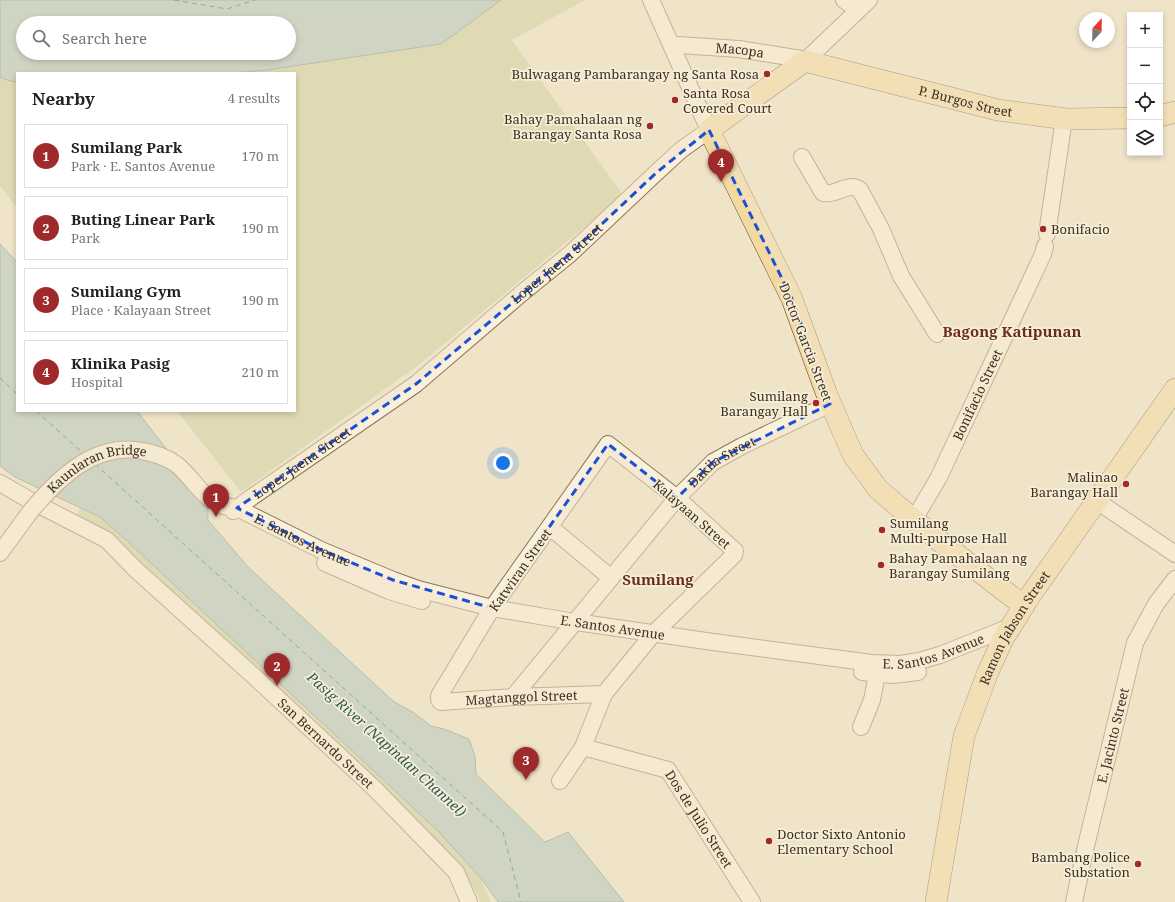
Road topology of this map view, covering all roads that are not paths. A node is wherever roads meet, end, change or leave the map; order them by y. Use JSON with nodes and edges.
{"nodes":[{"id":1,"x":651,"y":0,"type":"edge"},
{"id":2,"x":844,"y":0,"type":"edge"},
{"id":3,"x":863,"y":5,"type":"edge"},
{"id":4,"x":678,"y":44,"type":"dead end"},
{"id":5,"x":803,"y":60,"type":"junction"},
{"id":6,"x":1175,"y":112,"type":"edge"},
{"id":7,"x":732,"y":114,"type":"junction"},
{"id":8,"x":1163,"y":115,"type":"edge"},
{"id":9,"x":1127,"y":118,"type":"edge"},
{"id":10,"x":1064,"y":119,"type":"junction"},
{"id":11,"x":709,"y":130,"type":"junction"},
{"id":12,"x":720,"y":153,"type":"junction"},
{"id":13,"x":802,"y":157,"type":"dead end"},
{"id":14,"x":937,"y":334,"type":"dead end"},
{"id":15,"x":1175,"y":389,"type":"edge"},
{"id":16,"x":830,"y":404,"type":"junction"},
{"id":17,"x":608,"y":444,"type":"joint"},
{"id":18,"x":0,"y":483,"type":"edge"},
{"id":19,"x":677,"y":498,"type":"junction"},
{"id":20,"x":210,"y":499,"type":"joint"},
{"id":21,"x":1097,"y":501,"type":"junction"},
{"id":22,"x":30,"y":506,"type":"junction"},
{"id":23,"x":233,"y":509,"type":"junction"},
{"id":24,"x":912,"y":518,"type":"junction"},
{"id":25,"x":550,"y":527,"type":"junction"},
{"id":26,"x":0,"y":553,"type":"edge"},
{"id":27,"x":1175,"y":554,"type":"edge"},
{"id":28,"x":611,"y":578,"type":"junction"},
{"id":29,"x":1175,"y":579,"type":"edge"},
{"id":30,"x":1024,"y":606,"type":"junction"},
{"id":31,"x":489,"y":613,"type":"junction"},
{"id":32,"x":571,"y":626,"type":"junction"},
{"id":33,"x":1007,"y":633,"type":"junction"},
{"id":34,"x":649,"y":638,"type":"junction"},
{"id":35,"x":877,"y":674,"type":"junction"},
{"id":36,"x":604,"y":694,"type":"junction"},
{"id":37,"x":512,"y":697,"type":"junction"},
{"id":38,"x":439,"y":700,"type":"joint"},
{"id":39,"x":861,"y":727,"type":"dead end"},
{"id":40,"x":583,"y":747,"type":"junction"},
{"id":41,"x":560,"y":781,"type":"dead end"},
{"id":42,"x":469,"y":902,"type":"edge"},
{"id":43,"x":752,"y":902,"type":"edge"},
{"id":44,"x":936,"y":902,"type":"edge"},
{"id":45,"x":1074,"y":902,"type":"edge"}],
"edges":[{"from":1,"to":11,"type":"street","name":"Doctor Garcia Street"},
{"from":2,"to":3,"type":"street"},
{"from":3,"to":5,"type":"street","name":"Lopez Jaena Street"},
{"from":4,"to":5,"type":"street","name":"Macopa"},
{"from":5,"to":7,"type":"main road","name":"Lopez Jaena Street"},
{"from":5,"to":10,"type":"main road","name":"P. Burgos Street"},
{"from":6,"to":8,"type":"main road"},
{"from":7,"to":11,"type":"main road","name":"Lopez Jaena Street"},
{"from":7,"to":12,"type":"main road"},
{"from":9,"to":10,"type":"main road","name":"P. Burgos Street"},
{"from":10,"to":24,"type":"street","name":"Bonifacio Street"},
{"from":11,"to":12,"type":"main road","name":"Doctor Garcia Street"},
{"from":11,"to":23,"type":"street","name":"Lopez Jaena Street"},
{"from":12,"to":16,"type":"main road","name":"Doctor Garcia Street"},
{"from":13,"to":14,"type":"street"},
{"from":15,"to":21,"type":"main road","name":"Ramon Jabson Street"},
{"from":16,"to":19,"type":"street","name":"Dakila Street"},
{"from":16,"to":24,"type":"main road","name":"Doctor Garcia Street"},
{"from":17,"to":19,"type":"street","name":"Kalayaan Street"},
{"from":17,"to":25,"type":"street","name":"Katwiran Street"},
{"from":18,"to":22,"type":"street","name":"San Bernardo Street"},
{"from":19,"to":28,"type":"street","name":"Dakila Street"},
{"from":19,"to":34,"type":"street","name":"Kalayaan Street"},
{"from":20,"to":22,"type":"street","name":"Kaunlaran Bridge","bridge":true},
{"from":20,"to":23,"type":"street","name":"E. Santos Avenue"},
{"from":21,"to":27,"type":"street"},
{"from":21,"to":30,"type":"main road","name":"Ramon Jabson Street"},
{"from":22,"to":26,"type":"street","name":"Kaunlaran Bridge"},
{"from":22,"to":42,"type":"street","name":"San Bernardo Street"},
{"from":23,"to":31,"type":"street","name":"E. Santos Avenue"},
{"from":24,"to":30,"type":"main road","name":"Doctor Garcia Street"},
{"from":25,"to":28,"type":"street"},
{"from":25,"to":31,"type":"street","name":"Katwiran Street"},
{"from":28,"to":32,"type":"street","name":"Dakila Street"},
{"from":29,"to":45,"type":"street","name":"E. Jacinto Street"},
{"from":30,"to":33,"type":"main road","name":"Ramon Jabson Street"},
{"from":31,"to":32,"type":"street","name":"E. Santos Avenue"},
{"from":31,"to":38,"type":"street","name":"Katwiran Street"},
{"from":32,"to":34,"type":"street","name":"E. Santos Avenue"},
{"from":32,"to":37,"type":"street","name":"Dakila Street"},
{"from":33,"to":34,"type":"street","name":"E. Santos Avenue"},
{"from":33,"to":35,"type":"street","name":"E. Santos Avenue"},
{"from":33,"to":44,"type":"main road","name":"Ramon Jabson Street"},
{"from":34,"to":35,"type":"street","name":"E. Santos Avenue"},
{"from":34,"to":36,"type":"street","name":"Kalayaan Street"},
{"from":35,"to":39,"type":"street"},
{"from":36,"to":37,"type":"street","name":"Magtanggol Street"},
{"from":36,"to":40,"type":"street","name":"Kalayaan Street"},
{"from":37,"to":38,"type":"street","name":"Magtanggol Street"},
{"from":40,"to":41,"type":"street","name":"Kalayaan Street"},
{"from":40,"to":43,"type":"street","name":"Dos de Julio Street"}]}
